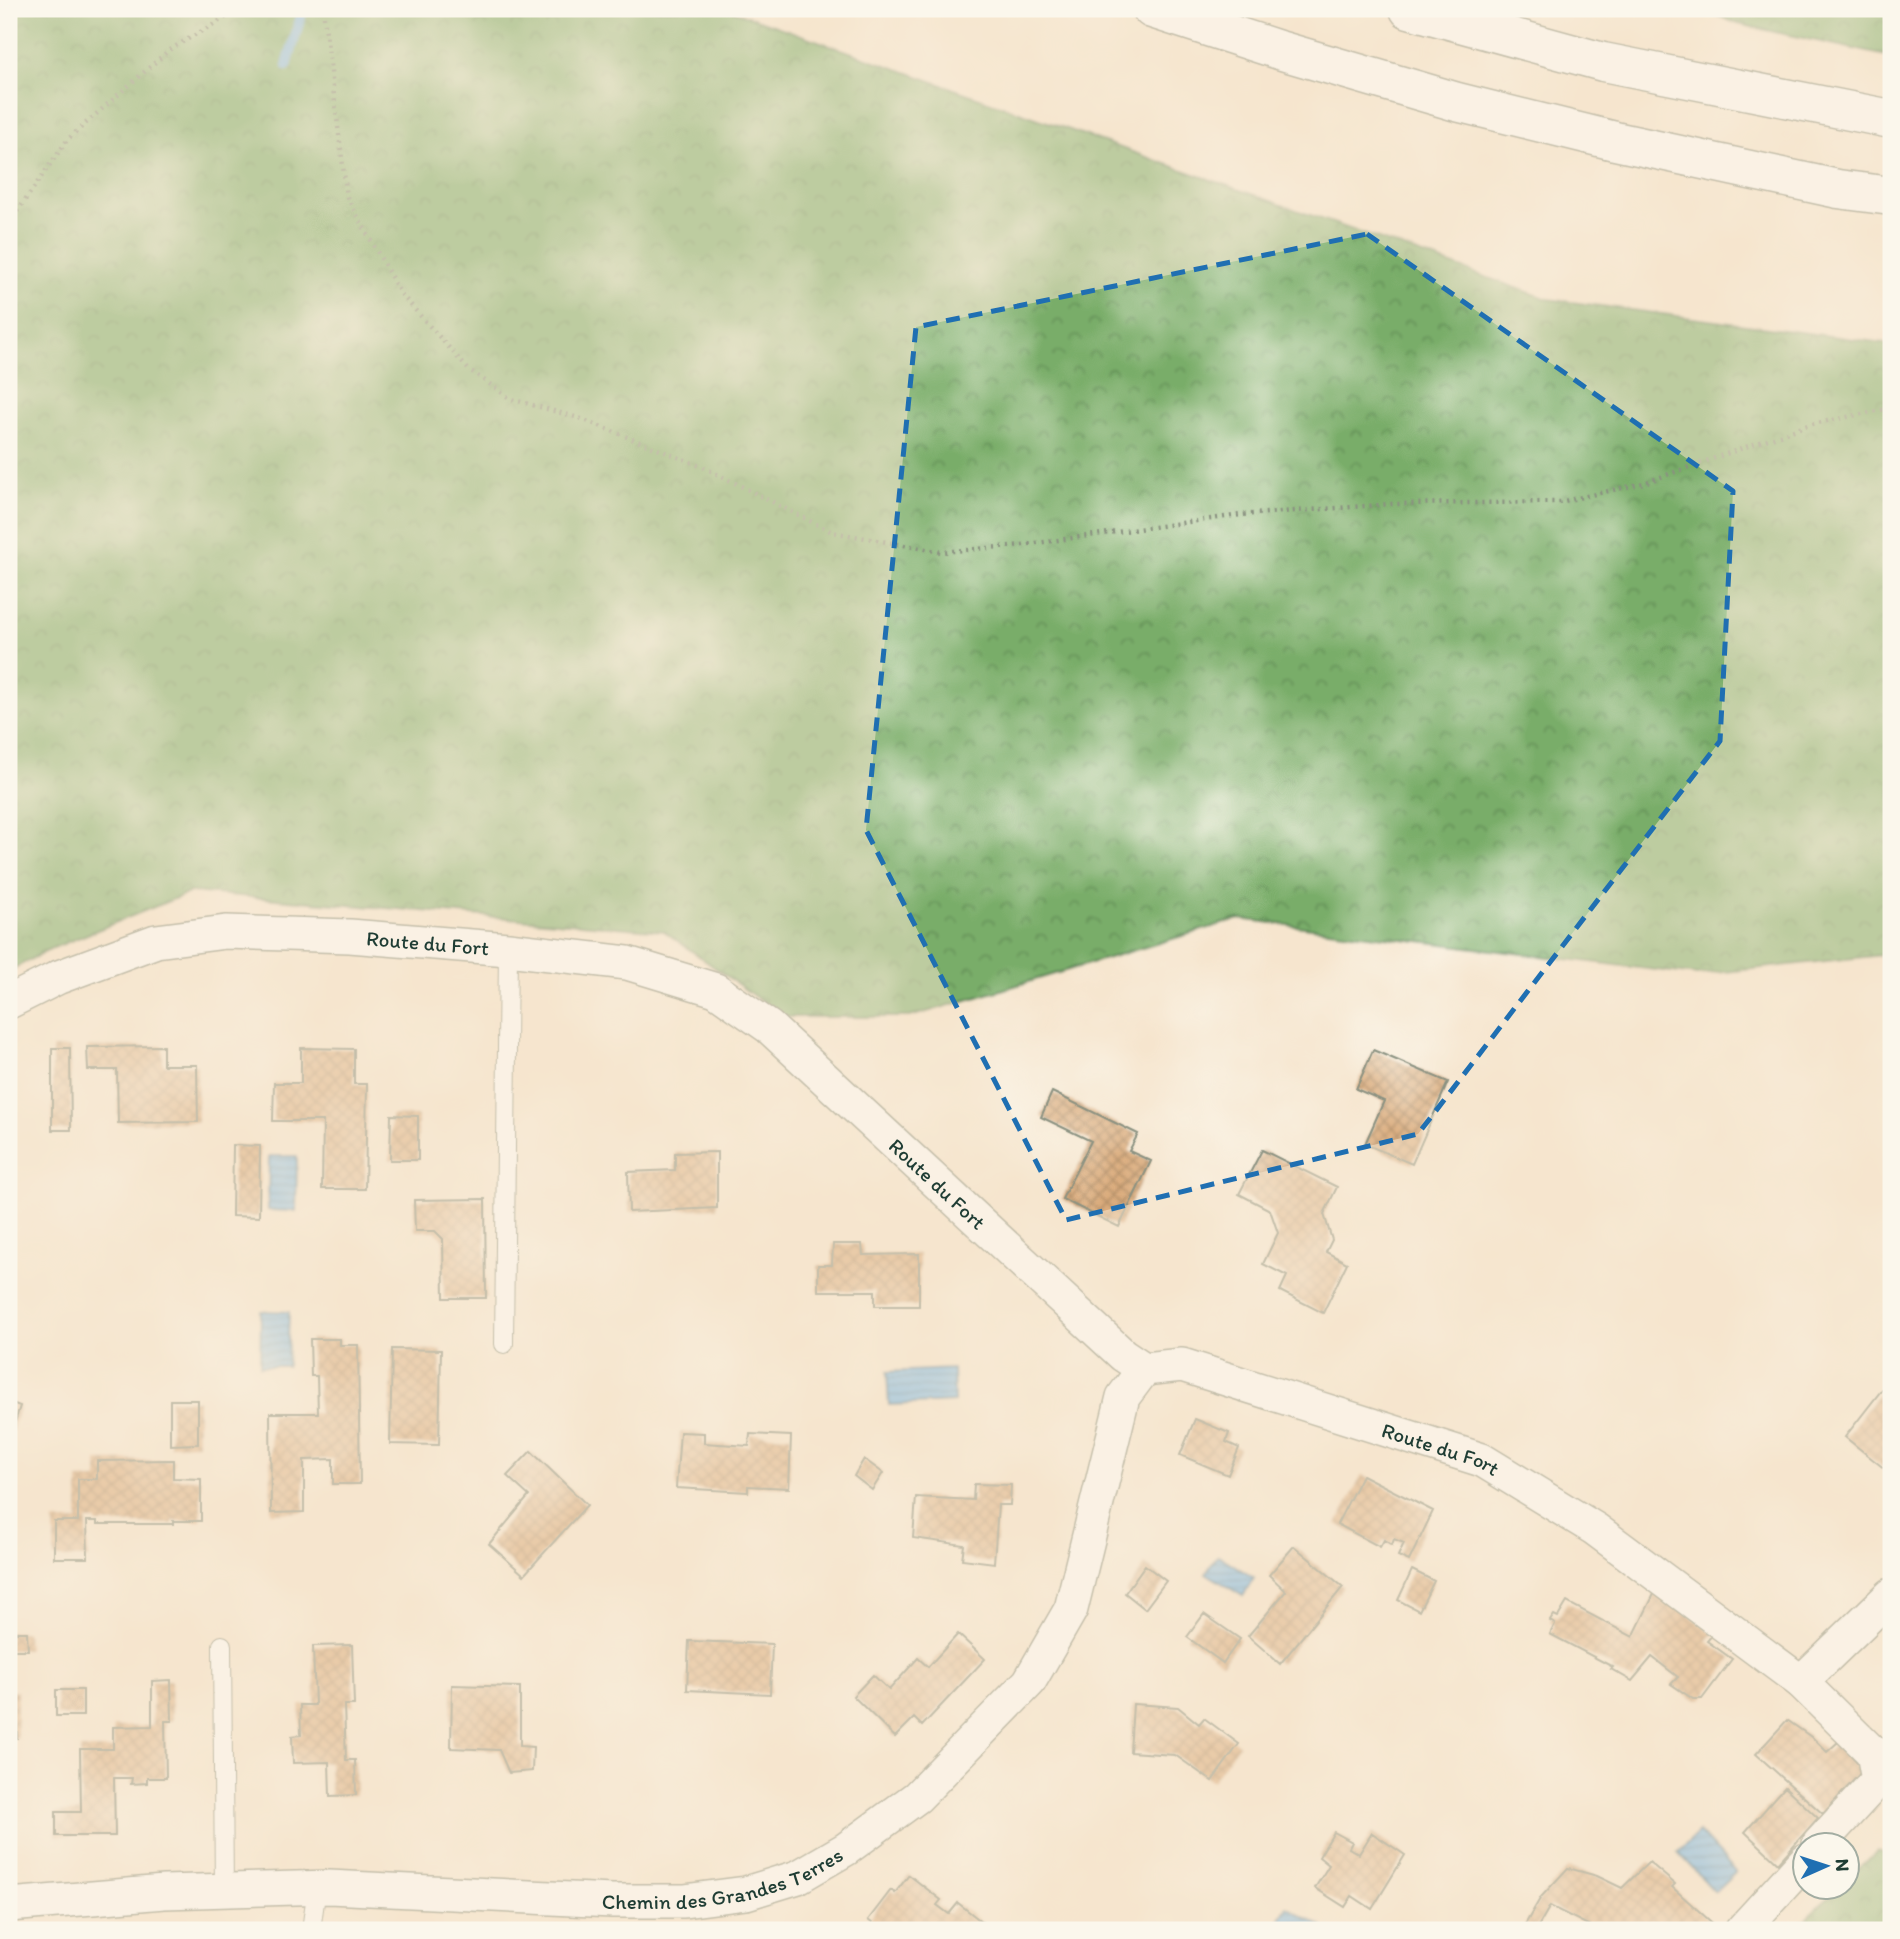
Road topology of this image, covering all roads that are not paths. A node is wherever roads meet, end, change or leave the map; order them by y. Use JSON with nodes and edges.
{"nodes":[{"id":1,"x":1152,"y":9,"type":"edge"},
{"id":2,"x":1409,"y":9,"type":"edge"},
{"id":3,"x":1891,"y":119,"type":"edge"},
{"id":4,"x":1891,"y":196,"type":"edge"},
{"id":5,"x":508,"y":949,"type":"junction"},
{"id":6,"x":9,"y":1002,"type":"edge"},
{"id":7,"x":504,"y":1344,"type":"dead end"},
{"id":8,"x":1144,"y":1369,"type":"junction"},
{"id":9,"x":1891,"y":1595,"type":"edge"},
{"id":10,"x":222,"y":1644,"type":"dead end"},
{"id":11,"x":1801,"y":1682,"type":"junction"},
{"id":12,"x":1832,"y":1830,"type":"edge"},
{"id":13,"x":1792,"y":1874,"type":"edge"},
{"id":14,"x":317,"y":1887,"type":"junction"},
{"id":15,"x":224,"y":1891,"type":"junction"},
{"id":16,"x":9,"y":1905,"type":"edge"},
{"id":17,"x":311,"y":1930,"type":"edge"},
{"id":18,"x":1742,"y":1930,"type":"edge"}],
"edges":[{"from":1,"to":4,"type":"highway"},
{"from":2,"to":3,"type":"highway"},
{"from":5,"to":6,"type":"street","name":"Route du Fort"},
{"from":5,"to":7,"type":"lane"},
{"from":5,"to":8,"type":"street","name":"Route du Fort"},
{"from":8,"to":11,"type":"street","name":"Route du Fort"},
{"from":8,"to":14,"type":"street","name":"Chemin des Grandes Terres"},
{"from":9,"to":11,"type":"street"},
{"from":10,"to":15,"type":"lane"},
{"from":11,"to":12,"type":"street","name":"Route du Fort"},
{"from":13,"to":18,"type":"street"},
{"from":14,"to":15,"type":"street","name":"Chemin des Grandes Terres"},
{"from":14,"to":17,"type":"lane"},
{"from":15,"to":16,"type":"street","name":"Chemin des Grandes Terres"}]}
